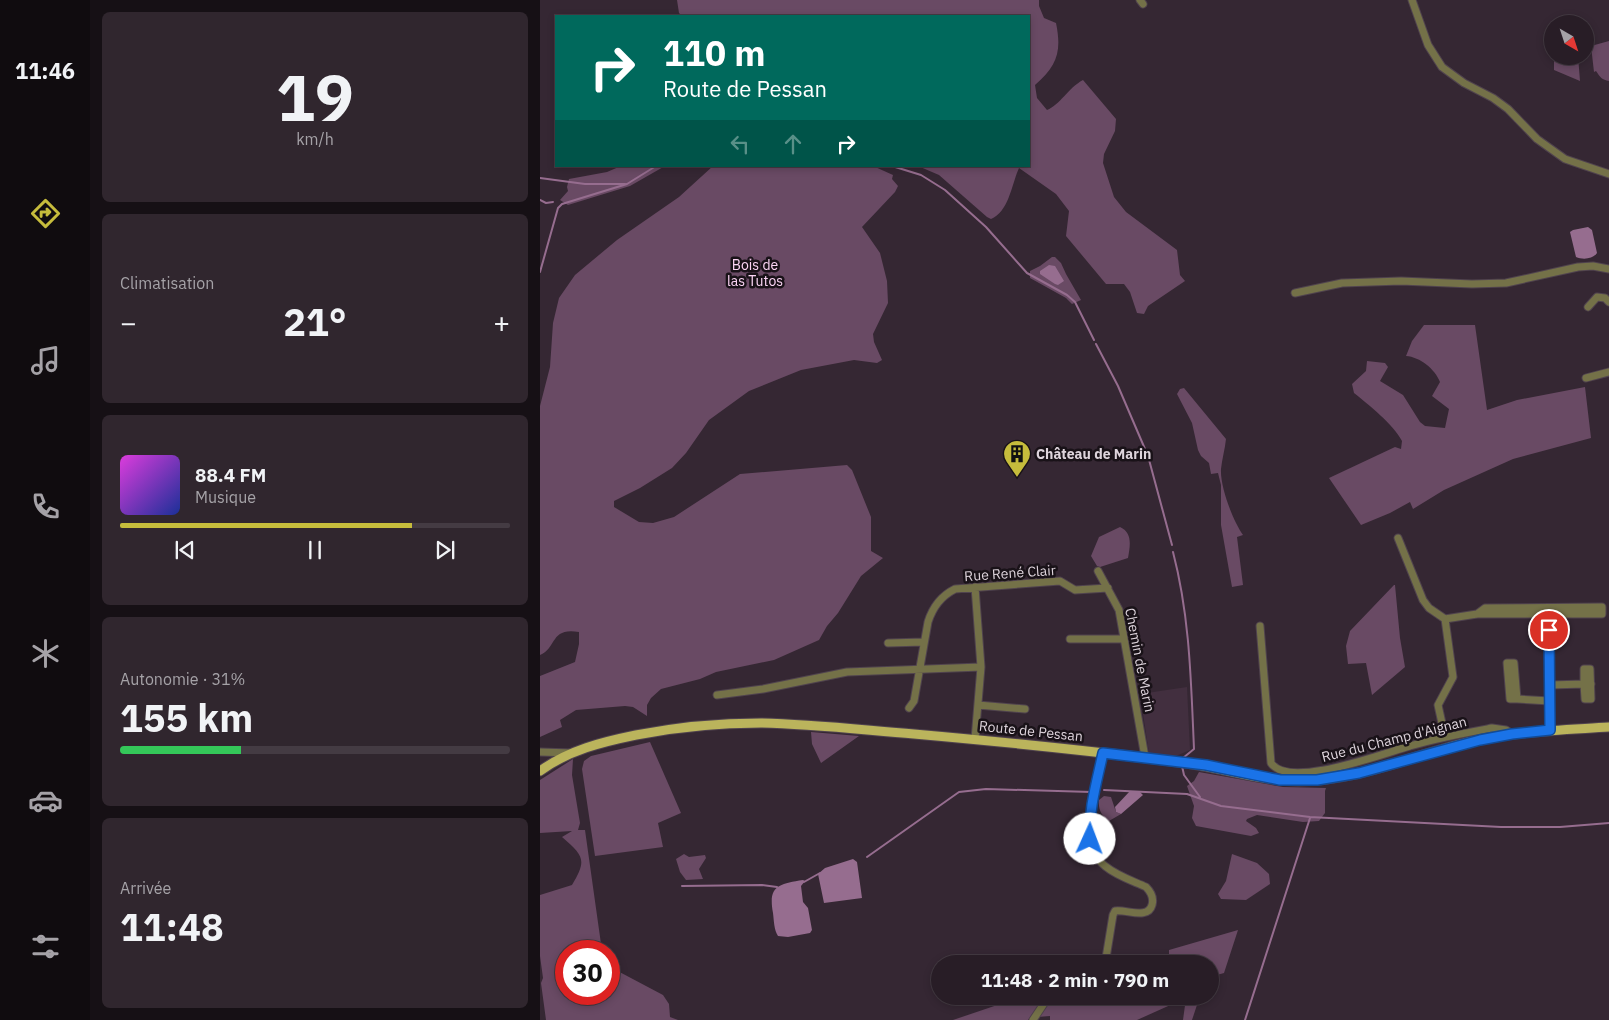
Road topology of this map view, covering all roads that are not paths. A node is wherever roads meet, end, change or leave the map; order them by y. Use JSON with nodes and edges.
{"nodes":[{"id":1,"x":1412,"y":0,"type":"edge"},
{"id":2,"x":1609,"y":174,"type":"edge"},
{"id":3,"x":1609,"y":269,"type":"edge"},
{"id":4,"x":1295,"y":293,"type":"dead end"},
{"id":5,"x":1609,"y":302,"type":"edge"},
{"id":6,"x":1588,"y":307,"type":"dead end"},
{"id":7,"x":1609,"y":372,"type":"edge"},
{"id":8,"x":1586,"y":378,"type":"dead end"},
{"id":9,"x":1398,"y":538,"type":"dead end"},
{"id":10,"x":1098,"y":571,"type":"dead end"},
{"id":11,"x":975,"y":587,"type":"junction"},
{"id":12,"x":1108,"y":588,"type":"junction"},
{"id":13,"x":1477,"y":614,"type":"junction"},
{"id":14,"x":1549,"y":614,"type":"junction"},
{"id":15,"x":1445,"y":619,"type":"junction"},
{"id":16,"x":1260,"y":626,"type":"dead end"},
{"id":17,"x":1070,"y":639,"type":"dead end"},
{"id":18,"x":1124,"y":639,"type":"junction"},
{"id":19,"x":924,"y":642,"type":"junction"},
{"id":20,"x":888,"y":643,"type":"dead end"},
{"id":21,"x":981,"y":667,"type":"junction"},
{"id":22,"x":920,"y":669,"type":"junction"},
{"id":23,"x":1588,"y":684,"type":"dead end"},
{"id":24,"x":1550,"y":685,"type":"junction"},
{"id":25,"x":717,"y":696,"type":"dead end"},
{"id":26,"x":1516,"y":699,"type":"junction"},
{"id":27,"x":1550,"y":701,"type":"junction"},
{"id":28,"x":978,"y":705,"type":"junction"},
{"id":29,"x":909,"y":708,"type":"dead end"},
{"id":30,"x":1025,"y":709,"type":"dead end"},
{"id":31,"x":1609,"y":727,"type":"edge"},
{"id":32,"x":1550,"y":730,"type":"junction"},
{"id":33,"x":1512,"y":734,"type":"junction"},
{"id":34,"x":1445,"y":737,"type":"junction"},
{"id":35,"x":975,"y":739,"type":"junction"},
{"id":36,"x":1409,"y":746,"type":"junction"},
{"id":37,"x":540,"y":752,"type":"edge"},
{"id":38,"x":572,"y":753,"type":"junction"},
{"id":39,"x":1103,"y":753,"type":"junction"},
{"id":40,"x":1145,"y":757,"type":"junction"},
{"id":41,"x":1412,"y":757,"type":"junction"},
{"id":42,"x":540,"y":771,"type":"edge"},
{"id":43,"x":1106,"y":955,"type":"edge"},
{"id":44,"x":1043,"y":1005,"type":"edge"},
{"id":45,"x":1032,"y":1020,"type":"edge"}],
"edges":[{"from":1,"to":2,"type":"street"},
{"from":3,"to":4,"type":"street"},
{"from":5,"to":6,"type":"street"},
{"from":7,"to":8,"type":"street"},
{"from":9,"to":15,"type":"street"},
{"from":10,"to":12,"type":"street","name":"Chemin de Marin"},
{"from":11,"to":12,"type":"street","name":"Rue René Clair"},
{"from":11,"to":19,"type":"street","name":"Rue René Clair"},
{"from":11,"to":21,"type":"street"},
{"from":12,"to":18,"type":"street","name":"Chemin de Marin"},
{"from":13,"to":14,"type":"street"},
{"from":13,"to":14,"type":"street"},
{"from":13,"to":15,"type":"street"},
{"from":14,"to":24,"type":"street"},
{"from":15,"to":34,"type":"street"},
{"from":16,"to":36,"type":"street","name":"Rue du Champ d'Aignan"},
{"from":17,"to":18,"type":"street"},
{"from":18,"to":40,"type":"street","name":"Chemin de Marin"},
{"from":19,"to":20,"type":"street"},
{"from":19,"to":22,"type":"street","name":"Rue René Clair"},
{"from":21,"to":22,"type":"street"},
{"from":21,"to":28,"type":"street"},
{"from":22,"to":25,"type":"street"},
{"from":22,"to":29,"type":"street","name":"Rue René Clair"},
{"from":23,"to":24,"type":"street"},
{"from":24,"to":27,"type":"street"},
{"from":26,"to":26,"type":"street"},
{"from":26,"to":27,"type":"street"},
{"from":27,"to":32,"type":"street"},
{"from":28,"to":30,"type":"street"},
{"from":28,"to":35,"type":"street"},
{"from":31,"to":32,"type":"main road","name":"Route de Pessan"},
{"from":32,"to":33,"type":"main road","name":"Route de Pessan"},
{"from":33,"to":34,"type":"street","name":"Rue du Champ d'Aignan"},
{"from":33,"to":41,"type":"main road","name":"Route de Pessan"},
{"from":34,"to":36,"type":"street","name":"Rue du Champ d'Aignan"},
{"from":35,"to":38,"type":"main road","name":"Route de Pessan"},
{"from":35,"to":39,"type":"main road","name":"Route de Pessan"},
{"from":36,"to":41,"type":"street"},
{"from":37,"to":38,"type":"street"},
{"from":38,"to":42,"type":"main road","name":"Route de Pessan"},
{"from":39,"to":40,"type":"main road","name":"Route de Pessan"},
{"from":39,"to":43,"type":"street"},
{"from":40,"to":41,"type":"main road","name":"Route de Pessan"},
{"from":44,"to":45,"type":"street"}]}
